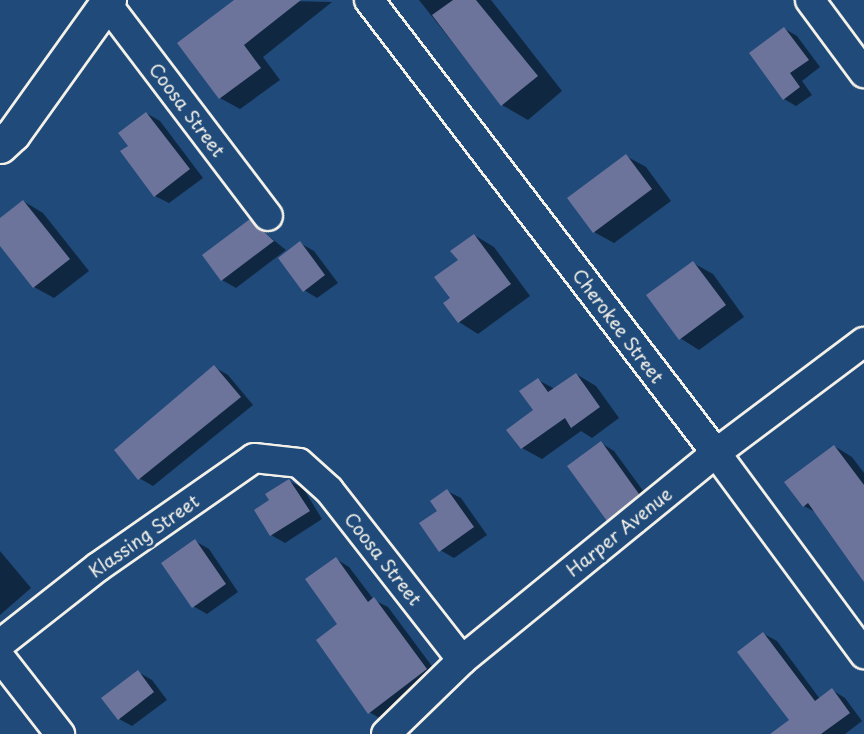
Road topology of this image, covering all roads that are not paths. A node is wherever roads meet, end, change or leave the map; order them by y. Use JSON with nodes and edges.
{"nodes":[{"id":1,"x":369,"y":0,"type":"edge"},
{"id":2,"x":810,"y":0,"type":"edge"},
{"id":3,"x":108,"y":2,"type":"edge"},
{"id":4,"x":864,"y":73,"type":"edge"},
{"id":5,"x":0,"y":146,"type":"edge"},
{"id":6,"x":268,"y":216,"type":"dead end"},
{"id":7,"x":864,"y":342,"type":"edge"},
{"id":8,"x":716,"y":453,"type":"junction"},
{"id":9,"x":299,"y":463,"type":"joint"},
{"id":10,"x":0,"y":644,"type":"edge"},
{"id":11,"x":864,"y":654,"type":"edge"},
{"id":12,"x":0,"y":657,"type":"edge"},
{"id":13,"x":462,"y":660,"type":"junction"},
{"id":14,"x":60,"y":734,"type":"edge"},
{"id":15,"x":386,"y":734,"type":"edge"}],
"edges":[{"from":1,"to":8,"type":"street","name":"Cherokee Street"},
{"from":2,"to":4,"type":"street"},
{"from":3,"to":5,"type":"main road"},
{"from":3,"to":6,"type":"street","name":"Coosa Street"},
{"from":7,"to":8,"type":"street","name":"Harper Avenue"},
{"from":8,"to":11,"type":"street","name":"Cherokee Street"},
{"from":8,"to":13,"type":"street","name":"Harper Avenue"},
{"from":9,"to":10,"type":"street","name":"Klassing Street"},
{"from":9,"to":13,"type":"street","name":"Coosa Street"},
{"from":12,"to":14,"type":"street"},
{"from":13,"to":15,"type":"street","name":"Harper Avenue"}]}
